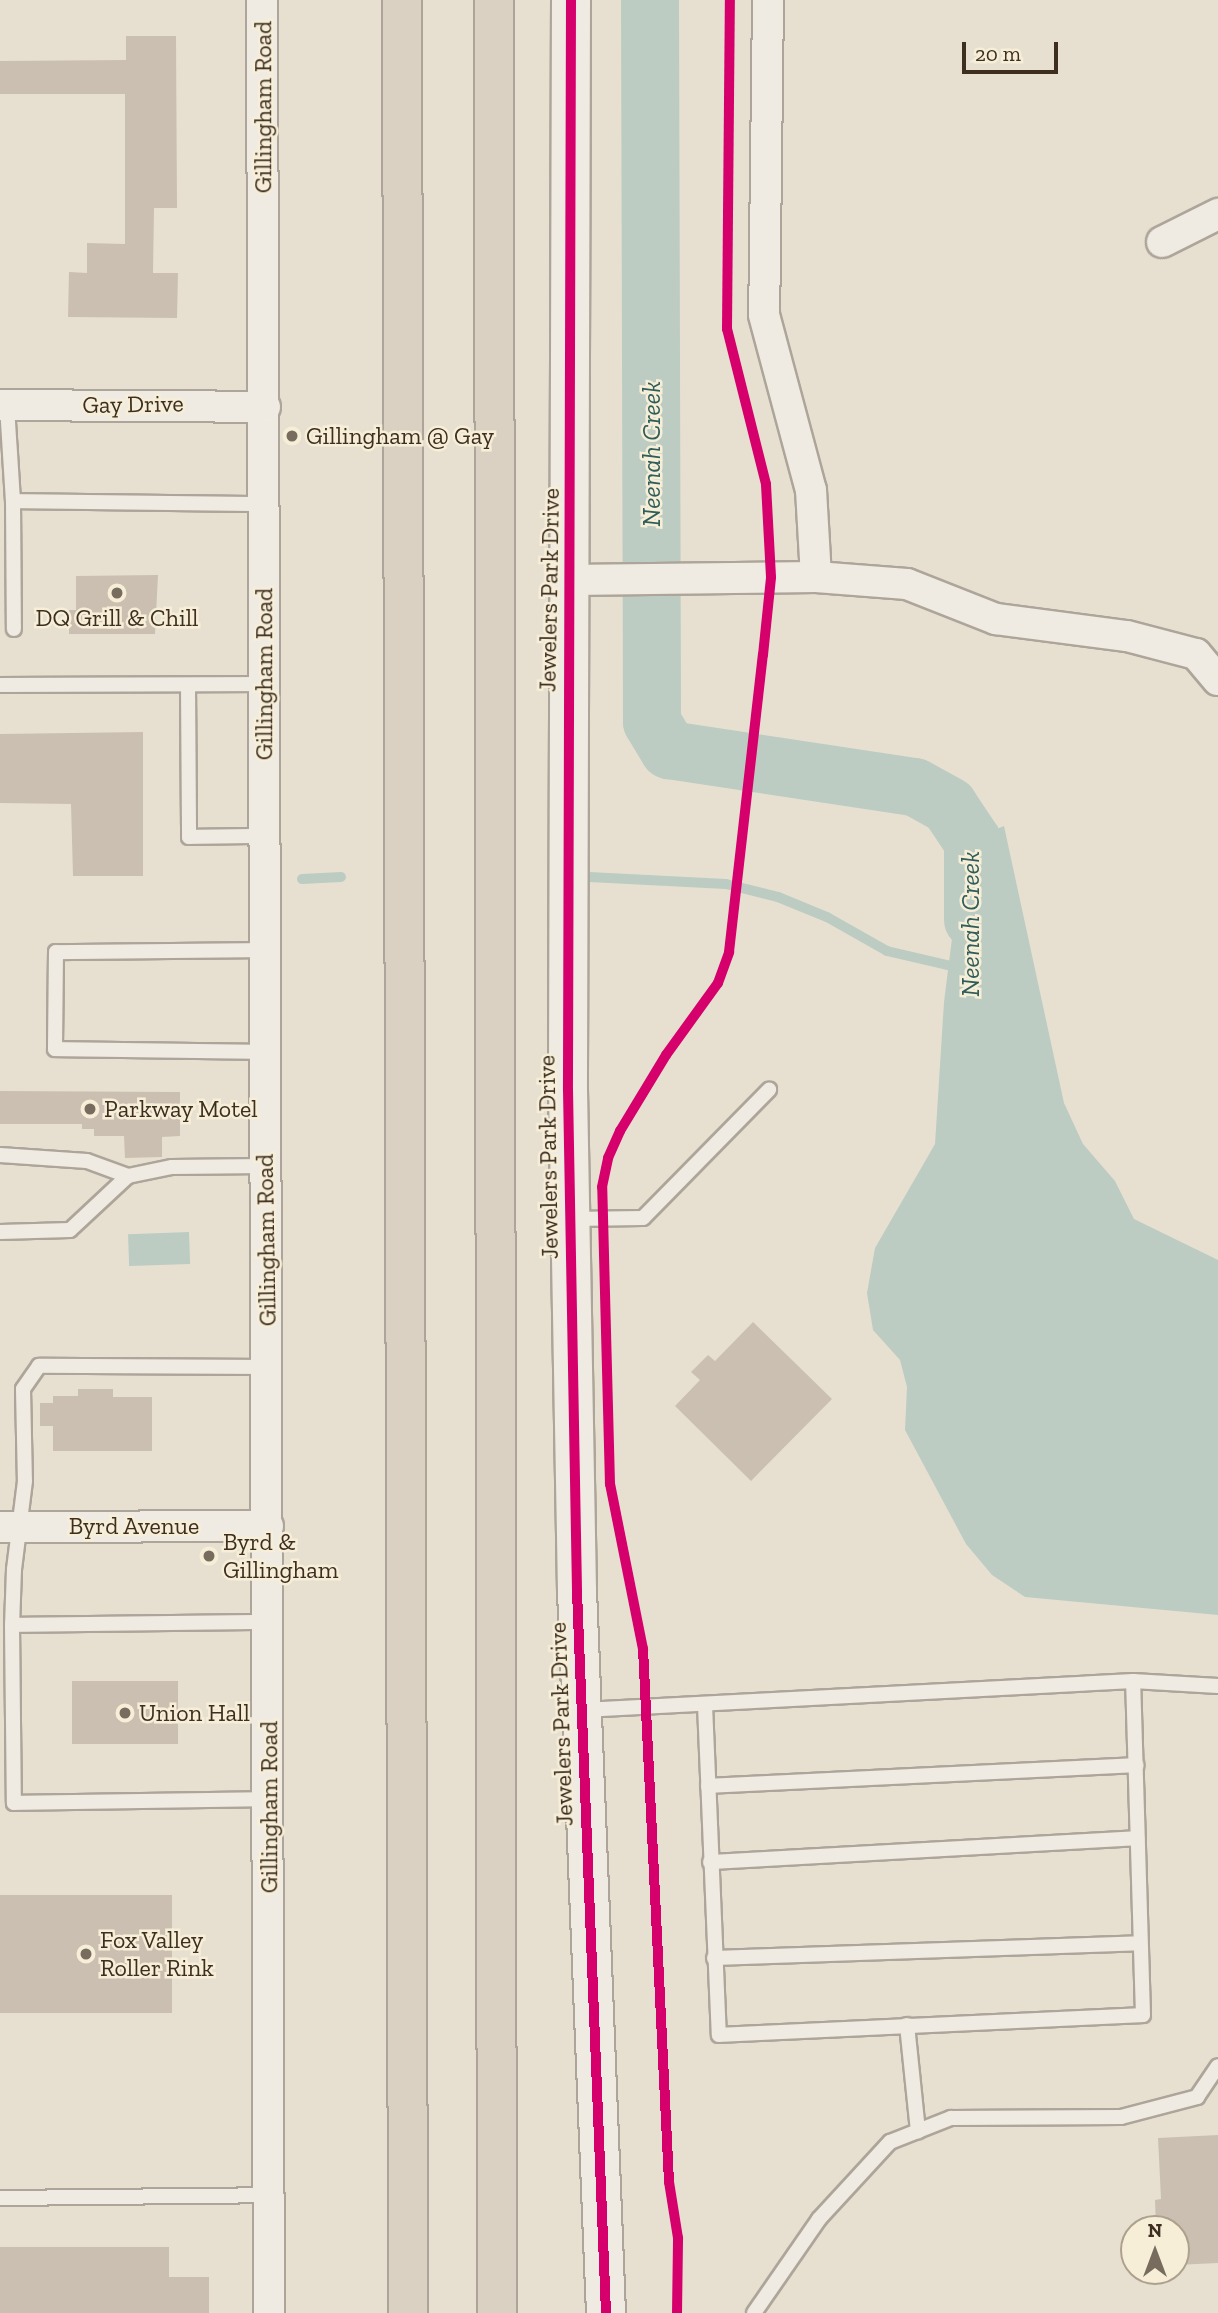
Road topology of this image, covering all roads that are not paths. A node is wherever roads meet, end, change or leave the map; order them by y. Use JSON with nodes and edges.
{"nodes":[{"id":1,"x":262,"y":0,"type":"edge"},
{"id":2,"x":402,"y":0,"type":"edge"},
{"id":3,"x":494,"y":0,"type":"edge"},
{"id":4,"x":571,"y":0,"type":"edge"},
{"id":5,"x":768,"y":0,"type":"edge"},
{"id":6,"x":1218,"y":214,"type":"edge"},
{"id":7,"x":1162,"y":242,"type":"dead end"},
{"id":8,"x":3,"y":405,"type":"edge"},
{"id":9,"x":265,"y":407,"type":"junction"},
{"id":10,"x":13,"y":501,"type":"junction"},
{"id":11,"x":265,"y":504,"type":"junction"},
{"id":12,"x":816,"y":577,"type":"junction"},
{"id":13,"x":570,"y":580,"type":"junction"},
{"id":14,"x":14,"y":629,"type":"dead end"},
{"id":15,"x":1218,"y":680,"type":"edge"},
{"id":16,"x":264,"y":684,"type":"junction"},
{"id":17,"x":0,"y":685,"type":"edge"},
{"id":18,"x":188,"y":685,"type":"junction"},
{"id":19,"x":263,"y":836,"type":"junction"},
{"id":20,"x":263,"y":950,"type":"junction"},
{"id":21,"x":264,"y":1052,"type":"junction"},
{"id":22,"x":769,"y":1090,"type":"dead end"},
{"id":23,"x":0,"y":1155,"type":"edge"},
{"id":24,"x":265,"y":1166,"type":"junction"},
{"id":25,"x":128,"y":1176,"type":"junction"},
{"id":26,"x":570,"y":1219,"type":"junction"},
{"id":27,"x":0,"y":1232,"type":"edge"},
{"id":28,"x":267,"y":1367,"type":"junction"},
{"id":29,"x":10,"y":1526,"type":"edge"},
{"id":30,"x":268,"y":1526,"type":"junction"},
{"id":31,"x":268,"y":1622,"type":"junction"},
{"id":32,"x":12,"y":1625,"type":"junction"},
{"id":33,"x":1133,"y":1681,"type":"junction"},
{"id":34,"x":1218,"y":1686,"type":"edge"},
{"id":35,"x":705,"y":1705,"type":"junction"},
{"id":36,"x":583,"y":1710,"type":"junction"},
{"id":37,"x":1136,"y":1765,"type":"junction"},
{"id":38,"x":708,"y":1786,"type":"junction"},
{"id":39,"x":269,"y":1799,"type":"junction"},
{"id":40,"x":1137,"y":1838,"type":"junction"},
{"id":41,"x":710,"y":1862,"type":"junction"},
{"id":42,"x":1140,"y":1942,"type":"junction"},
{"id":43,"x":715,"y":1958,"type":"junction"},
{"id":44,"x":906,"y":2025,"type":"junction"},
{"id":45,"x":1218,"y":2066,"type":"edge"},
{"id":46,"x":918,"y":2131,"type":"junction"},
{"id":47,"x":270,"y":2195,"type":"junction"},
{"id":48,"x":0,"y":2198,"type":"edge"},
{"id":49,"x":269,"y":2313,"type":"edge"},
{"id":50,"x":408,"y":2313,"type":"edge"},
{"id":51,"x":497,"y":2313,"type":"edge"},
{"id":52,"x":606,"y":2313,"type":"edge"},
{"id":53,"x":754,"y":2313,"type":"edge"}],
"edges":[{"from":1,"to":9,"type":"street","name":"Gillingham Road"},
{"from":2,"to":50,"type":"highway"},
{"from":3,"to":51,"type":"highway"},
{"from":4,"to":13,"type":"street","name":"Jewelers Park Drive"},
{"from":5,"to":12,"type":"street"},
{"from":6,"to":7,"type":"street"},
{"from":8,"to":9,"type":"street","name":"Gay Drive"},
{"from":8,"to":10,"type":"lane"},
{"from":9,"to":11,"type":"street","name":"Gillingham Road"},
{"from":10,"to":11,"type":"lane"},
{"from":10,"to":14,"type":"lane"},
{"from":11,"to":16,"type":"street","name":"Gillingham Road"},
{"from":12,"to":13,"type":"street"},
{"from":12,"to":15,"type":"street"},
{"from":13,"to":26,"type":"street","name":"Jewelers Park Drive"},
{"from":16,"to":18,"type":"lane"},
{"from":16,"to":19,"type":"street","name":"Gillingham Road"},
{"from":17,"to":18,"type":"lane"},
{"from":18,"to":19,"type":"lane"},
{"from":19,"to":20,"type":"street","name":"Gillingham Road"},
{"from":20,"to":21,"type":"street","name":"Gillingham Road"},
{"from":20,"to":21,"type":"lane"},
{"from":21,"to":24,"type":"street","name":"Gillingham Road"},
{"from":22,"to":26,"type":"lane"},
{"from":23,"to":25,"type":"lane"},
{"from":24,"to":25,"type":"lane"},
{"from":24,"to":28,"type":"street","name":"Gillingham Road"},
{"from":25,"to":27,"type":"lane"},
{"from":26,"to":36,"type":"street","name":"Jewelers Park Drive"},
{"from":28,"to":29,"type":"lane"},
{"from":28,"to":30,"type":"street","name":"Gillingham Road"},
{"from":29,"to":30,"type":"street","name":"Byrd Avenue"},
{"from":29,"to":32,"type":"lane"},
{"from":30,"to":31,"type":"street","name":"Gillingham Road"},
{"from":31,"to":32,"type":"lane"},
{"from":31,"to":39,"type":"street","name":"Gillingham Road"},
{"from":32,"to":39,"type":"lane"},
{"from":33,"to":34,"type":"lane"},
{"from":33,"to":35,"type":"lane"},
{"from":33,"to":37,"type":"lane"},
{"from":35,"to":36,"type":"lane"},
{"from":35,"to":38,"type":"lane"},
{"from":36,"to":52,"type":"street","name":"Jewelers Park Drive"},
{"from":37,"to":38,"type":"lane"},
{"from":37,"to":40,"type":"lane"},
{"from":38,"to":41,"type":"lane"},
{"from":39,"to":47,"type":"street","name":"Gillingham Road"},
{"from":40,"to":41,"type":"lane"},
{"from":40,"to":42,"type":"lane"},
{"from":41,"to":43,"type":"lane"},
{"from":42,"to":43,"type":"lane"},
{"from":42,"to":44,"type":"lane"},
{"from":43,"to":44,"type":"lane"},
{"from":44,"to":46,"type":"lane"},
{"from":45,"to":46,"type":"lane"},
{"from":46,"to":53,"type":"lane"},
{"from":47,"to":48,"type":"lane"},
{"from":47,"to":49,"type":"street","name":"Gillingham Road"}]}
